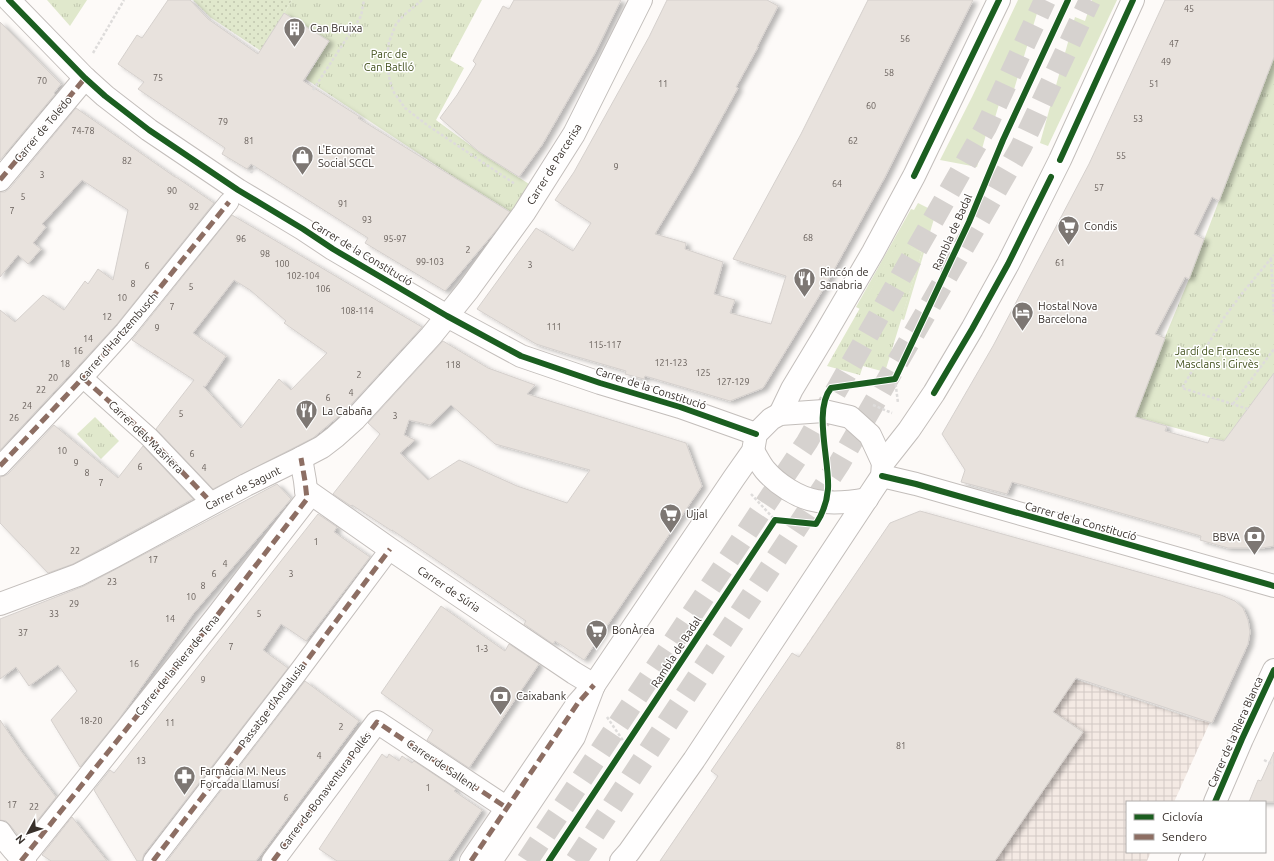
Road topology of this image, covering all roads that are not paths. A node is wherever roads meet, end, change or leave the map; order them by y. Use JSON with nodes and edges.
{"nodes":[{"id":1,"x":9,"y":0,"type":"edge"},
{"id":2,"x":641,"y":0,"type":"edge"},
{"id":3,"x":999,"y":0,"type":"edge"},
{"id":4,"x":1133,"y":0,"type":"edge"},
{"id":5,"x":85,"y":78,"type":"junction"},
{"id":6,"x":0,"y":180,"type":"edge"},
{"id":7,"x":229,"y":202,"type":"dead end"},
{"id":8,"x":447,"y":316,"type":"junction"},
{"id":9,"x":82,"y":378,"type":"junction"},
{"id":10,"x":780,"y":414,"type":"junction"},
{"id":11,"x":754,"y":442,"type":"junction"},
{"id":12,"x":301,"y":458,"type":"junction"},
{"id":13,"x":0,"y":466,"type":"edge"},
{"id":14,"x":883,"y":469,"type":"junction"},
{"id":15,"x":306,"y":490,"type":"junction"},
{"id":16,"x":207,"y":498,"type":"dead end"},
{"id":17,"x":867,"y":499,"type":"junction"},
{"id":18,"x":390,"y":549,"type":"junction"},
{"id":19,"x":1274,"y":586,"type":"edge"},
{"id":20,"x":0,"y":604,"type":"edge"},
{"id":21,"x":1274,"y":670,"type":"edge"},
{"id":22,"x":594,"y":685,"type":"junction"},
{"id":23,"x":377,"y":722,"type":"joint"},
{"id":24,"x":1215,"y":801,"type":"edge"},
{"id":25,"x":507,"y":808,"type":"junction"},
{"id":26,"x":0,"y":832,"type":"edge"},
{"id":27,"x":23,"y":860,"type":"edge"},
{"id":28,"x":153,"y":861,"type":"edge"},
{"id":29,"x":273,"y":861,"type":"edge"},
{"id":30,"x":471,"y":861,"type":"edge"},
{"id":31,"x":491,"y":861,"type":"edge"},
{"id":32,"x":621,"y":861,"type":"edge"}],
"edges":[{"from":1,"to":5,"type":"street","name":"Carrer de la Constitució"},
{"from":2,"to":8,"type":"street","name":"Carrer de Parcerisa"},
{"from":3,"to":10,"type":"street"},
{"from":4,"to":14,"type":"street"},
{"from":5,"to":6,"type":"street","name":"Carrer de Toledo"},
{"from":5,"to":8,"type":"street","name":"Carrer de la Constitució"},
{"from":7,"to":9,"type":"street","name":"Carrer d'Hartzembusch"},
{"from":8,"to":11,"type":"street","name":"Carrer de la Constitució"},
{"from":8,"to":12,"type":"street","name":"Carrer de Sagunt"},
{"from":9,"to":13,"type":"street","name":"Carrer d'Hartzembusch"},
{"from":9,"to":16,"type":"street","name":"Carrer dels Masriera"},
{"from":10,"to":11,"type":"street"},
{"from":10,"to":14,"type":"street"},
{"from":11,"to":17,"type":"street"},
{"from":11,"to":22,"type":"street"},
{"from":12,"to":15,"type":"street","name":"Carrer de la Riera de Tena"},
{"from":12,"to":20,"type":"street","name":"Carrer de Sagunt"},
{"from":14,"to":17,"type":"street"},
{"from":14,"to":19,"type":"street","name":"Carrer de la Constitució"},
{"from":15,"to":18,"type":"street","name":"Carrer de Súria"},
{"from":15,"to":27,"type":"street","name":"Carrer de la Riera de Tena"},
{"from":17,"to":32,"type":"street"},
{"from":18,"to":22,"type":"street","name":"Carrer de Súria"},
{"from":18,"to":28,"type":"street","name":"Passatge d'Andalusia"},
{"from":21,"to":24,"type":"street","name":"Carrer de la Riera Blanca"},
{"from":22,"to":25,"type":"street"},
{"from":22,"to":31,"type":"street"},
{"from":23,"to":25,"type":"street","name":"Carrer de Sallent"},
{"from":23,"to":29,"type":"street","name":"Carrer de Bonaventura Pollés"},
{"from":25,"to":30,"type":"street"},
{"from":26,"to":27,"type":"street"}]}
